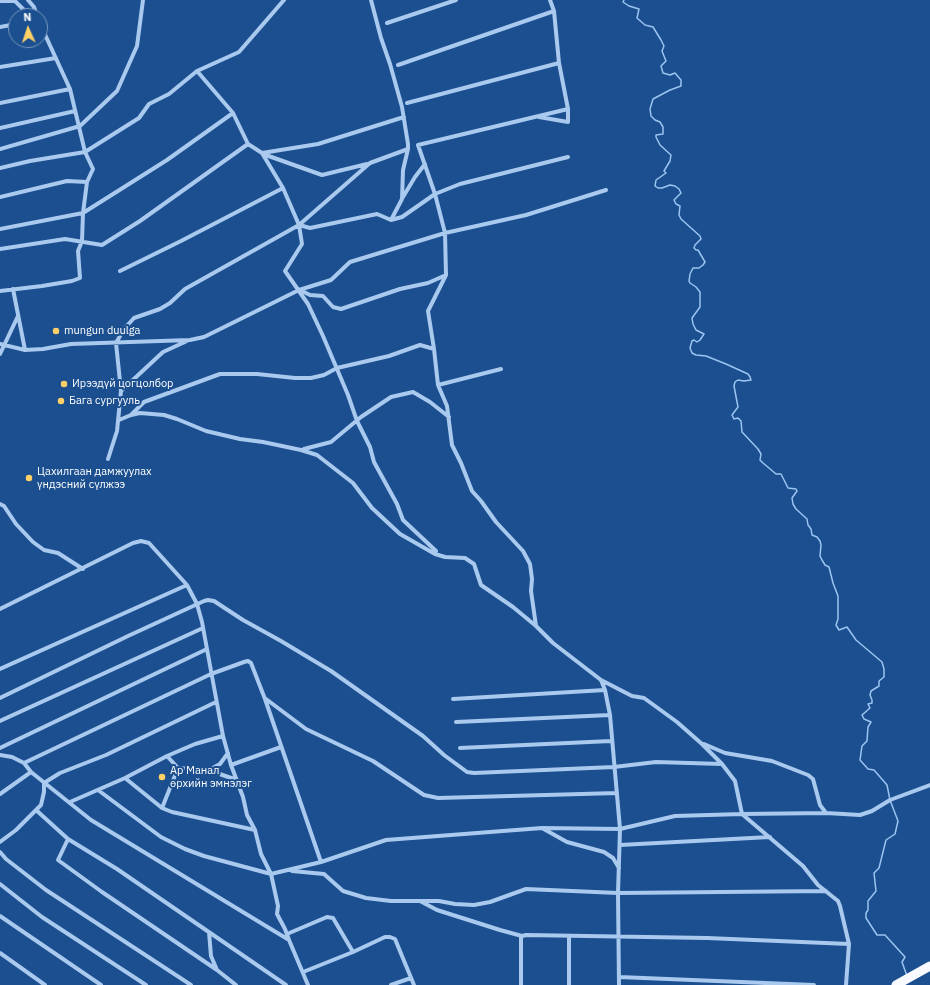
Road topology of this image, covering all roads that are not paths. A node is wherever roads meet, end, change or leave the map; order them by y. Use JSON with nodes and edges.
{"nodes":[{"id":1,"x":28,"y":0,"type":"edge"},
{"id":2,"x":143,"y":0,"type":"edge"},
{"id":3,"x":284,"y":0,"type":"edge"},
{"id":4,"x":371,"y":0,"type":"edge"},
{"id":5,"x":375,"y":0,"type":"edge"},
{"id":6,"x":456,"y":0,"type":"edge"},
{"id":7,"x":550,"y":0,"type":"edge"},
{"id":8,"x":0,"y":2,"type":"edge"},
{"id":9,"x":372,"y":6,"type":"junction"},
{"id":10,"x":22,"y":8,"type":"edge"},
{"id":11,"x":34,"y":8,"type":"edge"},
{"id":12,"x":554,"y":12,"type":"junction"},
{"id":13,"x":387,"y":23,"type":"dead end"},
{"id":14,"x":48,"y":41,"type":"edge"},
{"id":15,"x":56,"y":58,"type":"junction"},
{"id":16,"x":559,"y":62,"type":"junction"},
{"id":17,"x":398,"y":65,"type":"dead end"},
{"id":18,"x":0,"y":67,"type":"edge"},
{"id":19,"x":197,"y":71,"type":"junction"},
{"id":20,"x":70,"y":89,"type":"junction"},
{"id":21,"x":0,"y":103,"type":"edge"},
{"id":22,"x":407,"y":103,"type":"dead end"},
{"id":23,"x":568,"y":109,"type":"junction"},
{"id":24,"x":75,"y":110,"type":"junction"},
{"id":25,"x":233,"y":113,"type":"junction"},
{"id":26,"x":536,"y":116,"type":"junction"},
{"id":27,"x":404,"y":117,"type":"junction"},
{"id":28,"x":80,"y":126,"type":"junction"},
{"id":29,"x":0,"y":128,"type":"edge"},
{"id":30,"x":248,"y":144,"type":"junction"},
{"id":31,"x":0,"y":149,"type":"edge"},
{"id":32,"x":408,"y":149,"type":"junction"},
{"id":33,"x":85,"y":152,"type":"junction"},
{"id":34,"x":262,"y":153,"type":"junction"},
{"id":35,"x":568,"y":157,"type":"dead end"},
{"id":36,"x":370,"y":163,"type":"junction"},
{"id":37,"x":425,"y":164,"type":"junction"},
{"id":38,"x":0,"y":168,"type":"edge"},
{"id":39,"x":87,"y":182,"type":"junction"},
{"id":40,"x":283,"y":188,"type":"junction"},
{"id":41,"x":606,"y":190,"type":"dead end"},
{"id":42,"x":435,"y":194,"type":"junction"},
{"id":43,"x":0,"y":197,"type":"edge"},
{"id":44,"x":402,"y":199,"type":"junction"},
{"id":45,"x":82,"y":213,"type":"junction"},
{"id":46,"x":391,"y":220,"type":"junction"},
{"id":47,"x":299,"y":225,"type":"junction"},
{"id":48,"x":0,"y":229,"type":"edge"},
{"id":49,"x":445,"y":232,"type":"junction"},
{"id":50,"x":82,"y":241,"type":"junction"},
{"id":51,"x":0,"y":249,"type":"edge"},
{"id":52,"x":120,"y":271,"type":"dead end"},
{"id":53,"x":446,"y":274,"type":"junction"},
{"id":54,"x":13,"y":290,"type":"junction"},
{"id":55,"x":299,"y":290,"type":"junction"},
{"id":56,"x":0,"y":291,"type":"edge"},
{"id":57,"x":18,"y":316,"type":"junction"},
{"id":58,"x":190,"y":340,"type":"junction"},
{"id":59,"x":116,"y":343,"type":"junction"},
{"id":60,"x":2,"y":344,"type":"edge"},
{"id":61,"x":434,"y":349,"type":"junction"},
{"id":62,"x":25,"y":350,"type":"junction"},
{"id":63,"x":0,"y":354,"type":"edge"},
{"id":64,"x":337,"y":368,"type":"junction"},
{"id":65,"x":501,"y":369,"type":"dead end"},
{"id":66,"x":438,"y":386,"type":"junction"},
{"id":67,"x":121,"y":391,"type":"junction"},
{"id":68,"x":131,"y":415,"type":"junction"},
{"id":69,"x":449,"y":417,"type":"junction"},
{"id":70,"x":119,"y":420,"type":"junction"},
{"id":71,"x":356,"y":420,"type":"junction"},
{"id":72,"x":301,"y":450,"type":"junction"},
{"id":73,"x":108,"y":459,"type":"dead end"},
{"id":74,"x":0,"y":504,"type":"edge"},
{"id":75,"x":445,"y":557,"type":"junction"},
{"id":76,"x":83,"y":569,"type":"junction"},
{"id":77,"x":187,"y":585,"type":"junction"},
{"id":78,"x":197,"y":604,"type":"junction"},
{"id":79,"x":0,"y":609,"type":"edge"},
{"id":80,"x":536,"y":626,"type":"junction"},
{"id":81,"x":203,"y":628,"type":"junction"},
{"id":82,"x":207,"y":649,"type":"junction"},
{"id":83,"x":0,"y":669,"type":"edge"},
{"id":84,"x":211,"y":674,"type":"junction"},
{"id":85,"x":601,"y":680,"type":"junction"},
{"id":86,"x":605,"y":690,"type":"junction"},
{"id":87,"x":0,"y":698,"type":"edge"},
{"id":88,"x":265,"y":699,"type":"junction"},
{"id":89,"x":453,"y":699,"type":"dead end"},
{"id":90,"x":216,"y":702,"type":"junction"},
{"id":91,"x":610,"y":715,"type":"junction"},
{"id":92,"x":0,"y":721,"type":"edge"},
{"id":93,"x":456,"y":722,"type":"dead end"},
{"id":94,"x":223,"y":736,"type":"junction"},
{"id":95,"x":612,"y":741,"type":"junction"},
{"id":96,"x":702,"y":744,"type":"junction"},
{"id":97,"x":281,"y":747,"type":"junction"},
{"id":98,"x":0,"y":748,"type":"edge"},
{"id":99,"x":460,"y":748,"type":"dead end"},
{"id":100,"x":228,"y":753,"type":"junction"},
{"id":101,"x":0,"y":755,"type":"edge"},
{"id":102,"x":167,"y":756,"type":"junction"},
{"id":103,"x":24,"y":763,"type":"junction"},
{"id":104,"x":722,"y":764,"type":"junction"},
{"id":105,"x":231,"y":765,"type":"junction"},
{"id":106,"x":614,"y":767,"type":"junction"},
{"id":107,"x":178,"y":768,"type":"junction"},
{"id":108,"x":208,"y":770,"type":"junction"},
{"id":109,"x":31,"y":772,"type":"junction"},
{"id":110,"x":125,"y":778,"type":"junction"},
{"id":111,"x":237,"y":780,"type":"junction"},
{"id":112,"x":44,"y":782,"type":"junction"},
{"id":113,"x":930,"y":784,"type":"edge"},
{"id":114,"x":98,"y":790,"type":"junction"},
{"id":115,"x":617,"y":793,"type":"junction"},
{"id":116,"x":0,"y":794,"type":"edge"},
{"id":117,"x":70,"y":802,"type":"junction"},
{"id":118,"x":162,"y":808,"type":"junction"},
{"id":119,"x":36,"y":810,"type":"junction"},
{"id":120,"x":826,"y":813,"type":"junction"},
{"id":121,"x":742,"y":814,"type":"junction"},
{"id":122,"x":542,"y":828,"type":"junction"},
{"id":123,"x":620,"y":829,"type":"junction"},
{"id":124,"x":255,"y":830,"type":"junction"},
{"id":125,"x":770,"y":837,"type":"junction"},
{"id":126,"x":68,"y":839,"type":"junction"},
{"id":127,"x":0,"y":842,"type":"edge"},
{"id":128,"x":620,"y":845,"type":"junction"},
{"id":129,"x":0,"y":852,"type":"edge"},
{"id":130,"x":321,"y":862,"type":"junction"},
{"id":131,"x":619,"y":869,"type":"junction"},
{"id":132,"x":285,"y":871,"type":"junction"},
{"id":133,"x":271,"y":874,"type":"junction"},
{"id":134,"x":0,"y":884,"type":"edge"},
{"id":135,"x":826,"y":892,"type":"junction"},
{"id":136,"x":618,"y":893,"type":"junction"},
{"id":137,"x":418,"y":901,"type":"junction"},
{"id":138,"x":0,"y":916,"type":"edge"},
{"id":139,"x":209,"y":932,"type":"junction"},
{"id":140,"x":287,"y":934,"type":"junction"},
{"id":141,"x":522,"y":936,"type":"junction"},
{"id":142,"x":569,"y":936,"type":"junction"},
{"id":143,"x":618,"y":937,"type":"junction"},
{"id":144,"x":289,"y":940,"type":"junction"},
{"id":145,"x":849,"y":944,"type":"junction"},
{"id":146,"x":353,"y":952,"type":"junction"},
{"id":147,"x":0,"y":954,"type":"edge"},
{"id":148,"x":930,"y":966,"type":"edge"},
{"id":149,"x":217,"y":970,"type":"junction"},
{"id":150,"x":303,"y":972,"type":"junction"},
{"id":151,"x":619,"y":977,"type":"junction"},
{"id":152,"x":411,"y":978,"type":"junction"},
{"id":153,"x":899,"y":983,"type":"edge"},
{"id":154,"x":45,"y":985,"type":"edge"},
{"id":155,"x":101,"y":985,"type":"edge"},
{"id":156,"x":146,"y":985,"type":"edge"},
{"id":157,"x":191,"y":985,"type":"edge"},
{"id":158,"x":236,"y":985,"type":"edge"},
{"id":159,"x":286,"y":985,"type":"edge"},
{"id":160,"x":308,"y":985,"type":"edge"},
{"id":161,"x":391,"y":985,"type":"edge"},
{"id":162,"x":414,"y":985,"type":"edge"},
{"id":163,"x":521,"y":985,"type":"edge"},
{"id":164,"x":569,"y":985,"type":"edge"},
{"id":165,"x":619,"y":985,"type":"edge"},
{"id":166,"x":814,"y":985,"type":"edge"},
{"id":167,"x":846,"y":985,"type":"edge"}],
"edges":[{"from":1,"to":11,"type":"street"},
{"from":2,"to":28,"type":"street"},
{"from":3,"to":19,"type":"street"},
{"from":4,"to":9,"type":"street"},
{"from":5,"to":9,"type":"street"},
{"from":6,"to":13,"type":"street"},
{"from":7,"to":12,"type":"street"},
{"from":8,"to":10,"type":"street"},
{"from":9,"to":27,"type":"street"},
{"from":12,"to":16,"type":"street"},
{"from":12,"to":17,"type":"street"},
{"from":14,"to":15,"type":"street"},
{"from":15,"to":18,"type":"street"},
{"from":15,"to":20,"type":"street"},
{"from":16,"to":22,"type":"street"},
{"from":16,"to":23,"type":"street"},
{"from":19,"to":25,"type":"street"},
{"from":19,"to":33,"type":"street"},
{"from":20,"to":21,"type":"street"},
{"from":20,"to":24,"type":"street"},
{"from":23,"to":26,"type":"street"},
{"from":23,"to":26,"type":"street"},
{"from":24,"to":28,"type":"street"},
{"from":24,"to":29,"type":"street"},
{"from":25,"to":30,"type":"street"},
{"from":25,"to":45,"type":"street"},
{"from":26,"to":37,"type":"street"},
{"from":27,"to":32,"type":"street"},
{"from":27,"to":34,"type":"street"},
{"from":28,"to":31,"type":"street"},
{"from":28,"to":33,"type":"street"},
{"from":30,"to":34,"type":"street"},
{"from":30,"to":50,"type":"street"},
{"from":32,"to":36,"type":"street"},
{"from":32,"to":44,"type":"street"},
{"from":33,"to":38,"type":"street"},
{"from":33,"to":39,"type":"street"},
{"from":34,"to":36,"type":"street"},
{"from":34,"to":40,"type":"street"},
{"from":35,"to":42,"type":"street"},
{"from":36,"to":47,"type":"street"},
{"from":37,"to":42,"type":"street"},
{"from":37,"to":44,"type":"street"},
{"from":39,"to":43,"type":"street"},
{"from":39,"to":45,"type":"street"},
{"from":40,"to":47,"type":"street"},
{"from":40,"to":52,"type":"street"},
{"from":41,"to":49,"type":"street"},
{"from":42,"to":46,"type":"street"},
{"from":42,"to":49,"type":"street"},
{"from":44,"to":46,"type":"street"},
{"from":45,"to":48,"type":"street"},
{"from":45,"to":50,"type":"street"},
{"from":46,"to":47,"type":"street"},
{"from":47,"to":55,"type":"street"},
{"from":47,"to":59,"type":"street"},
{"from":49,"to":53,"type":"street"},
{"from":49,"to":55,"type":"street"},
{"from":50,"to":51,"type":"street"},
{"from":50,"to":54,"type":"street"},
{"from":53,"to":55,"type":"street"},
{"from":53,"to":61,"type":"street"},
{"from":54,"to":56,"type":"street"},
{"from":54,"to":57,"type":"street"},
{"from":55,"to":58,"type":"street"},
{"from":55,"to":64,"type":"street"},
{"from":57,"to":60,"type":"street"},
{"from":57,"to":62,"type":"street"},
{"from":58,"to":59,"type":"street"},
{"from":58,"to":67,"type":"street"},
{"from":59,"to":62,"type":"street"},
{"from":59,"to":67,"type":"street"},
{"from":60,"to":62,"type":"street"},
{"from":60,"to":63,"type":"street"},
{"from":61,"to":64,"type":"street"},
{"from":61,"to":66,"type":"street"},
{"from":64,"to":68,"type":"street"},
{"from":64,"to":71,"type":"street"},
{"from":65,"to":66,"type":"street"},
{"from":66,"to":69,"type":"street"},
{"from":67,"to":70,"type":"street"},
{"from":68,"to":70,"type":"street"},
{"from":68,"to":72,"type":"street"},
{"from":69,"to":71,"type":"street"},
{"from":69,"to":80,"type":"street"},
{"from":70,"to":73,"type":"street"},
{"from":71,"to":72,"type":"street"},
{"from":71,"to":75,"type":"street"},
{"from":72,"to":75,"type":"street"},
{"from":74,"to":76,"type":"street"},
{"from":75,"to":80,"type":"street"},
{"from":76,"to":77,"type":"street"},
{"from":76,"to":79,"type":"street"},
{"from":77,"to":78,"type":"street"},
{"from":77,"to":83,"type":"street"},
{"from":78,"to":81,"type":"street"},
{"from":78,"to":87,"type":"street"},
{"from":78,"to":106,"type":"street"},
{"from":80,"to":85,"type":"street"},
{"from":81,"to":82,"type":"street"},
{"from":81,"to":92,"type":"street"},
{"from":82,"to":84,"type":"street"},
{"from":82,"to":98,"type":"street"},
{"from":84,"to":88,"type":"street"},
{"from":84,"to":90,"type":"street"},
{"from":84,"to":103,"type":"street"},
{"from":85,"to":86,"type":"street"},
{"from":85,"to":96,"type":"street"},
{"from":86,"to":89,"type":"street"},
{"from":86,"to":91,"type":"street"},
{"from":88,"to":97,"type":"street"},
{"from":88,"to":115,"type":"street"},
{"from":90,"to":94,"type":"street"},
{"from":90,"to":112,"type":"street"},
{"from":91,"to":93,"type":"street"},
{"from":91,"to":95,"type":"street"},
{"from":94,"to":100,"type":"street"},
{"from":94,"to":102,"type":"street"},
{"from":95,"to":99,"type":"street"},
{"from":95,"to":106,"type":"street"},
{"from":96,"to":104,"type":"street"},
{"from":96,"to":120,"type":"street"},
{"from":97,"to":105,"type":"street"},
{"from":97,"to":130,"type":"street"},
{"from":100,"to":105,"type":"street"},
{"from":100,"to":108,"type":"street"},
{"from":101,"to":103,"type":"street"},
{"from":102,"to":107,"type":"street"},
{"from":102,"to":110,"type":"street"},
{"from":103,"to":109,"type":"street"},
{"from":104,"to":106,"type":"street"},
{"from":104,"to":121,"type":"street"},
{"from":105,"to":111,"type":"street"},
{"from":106,"to":115,"type":"street"},
{"from":107,"to":108,"type":"street"},
{"from":107,"to":118,"type":"street"},
{"from":108,"to":111,"type":"street"},
{"from":109,"to":112,"type":"street"},
{"from":109,"to":116,"type":"street"},
{"from":110,"to":114,"type":"street"},
{"from":110,"to":118,"type":"street"},
{"from":111,"to":124,"type":"street"},
{"from":112,"to":117,"type":"street"},
{"from":112,"to":119,"type":"street"},
{"from":113,"to":120,"type":"street"},
{"from":114,"to":117,"type":"street"},
{"from":114,"to":133,"type":"street"},
{"from":115,"to":123,"type":"street"},
{"from":117,"to":144,"type":"street"},
{"from":118,"to":124,"type":"street"},
{"from":119,"to":126,"type":"street"},
{"from":119,"to":127,"type":"street"},
{"from":120,"to":121,"type":"street"},
{"from":121,"to":123,"type":"street"},
{"from":121,"to":125,"type":"street"},
{"from":122,"to":123,"type":"street"},
{"from":122,"to":130,"type":"street"},
{"from":122,"to":131,"type":"street"},
{"from":123,"to":128,"type":"street"},
{"from":124,"to":133,"type":"street"},
{"from":125,"to":128,"type":"street"},
{"from":125,"to":135,"type":"street"},
{"from":126,"to":139,"type":"street"},
{"from":126,"to":149,"type":"street"},
{"from":128,"to":131,"type":"street"},
{"from":129,"to":157,"type":"street"},
{"from":130,"to":132,"type":"street"},
{"from":131,"to":136,"type":"street"},
{"from":132,"to":133,"type":"street"},
{"from":132,"to":137,"type":"street"},
{"from":133,"to":140,"type":"street"},
{"from":134,"to":156,"type":"street"},
{"from":135,"to":136,"type":"street"},
{"from":135,"to":145,"type":"street"},
{"from":136,"to":137,"type":"street"},
{"from":136,"to":143,"type":"street"},
{"from":137,"to":141,"type":"street"},
{"from":138,"to":155,"type":"street"},
{"from":139,"to":149,"type":"street"},
{"from":139,"to":159,"type":"street"},
{"from":140,"to":144,"type":"street"},
{"from":140,"to":146,"type":"street"},
{"from":141,"to":142,"type":"street"},
{"from":141,"to":163,"type":"street"},
{"from":142,"to":143,"type":"street"},
{"from":142,"to":164,"type":"street"},
{"from":143,"to":145,"type":"street"},
{"from":143,"to":151,"type":"street"},
{"from":144,"to":150,"type":"street"},
{"from":145,"to":167,"type":"street"},
{"from":146,"to":150,"type":"street"},
{"from":146,"to":152,"type":"street"},
{"from":147,"to":154,"type":"street"},
{"from":148,"to":153,"type":"highway"},
{"from":149,"to":158,"type":"street"},
{"from":150,"to":160,"type":"street"},
{"from":151,"to":165,"type":"street"},
{"from":151,"to":166,"type":"street"},
{"from":152,"to":161,"type":"street"},
{"from":152,"to":162,"type":"street"}]}
